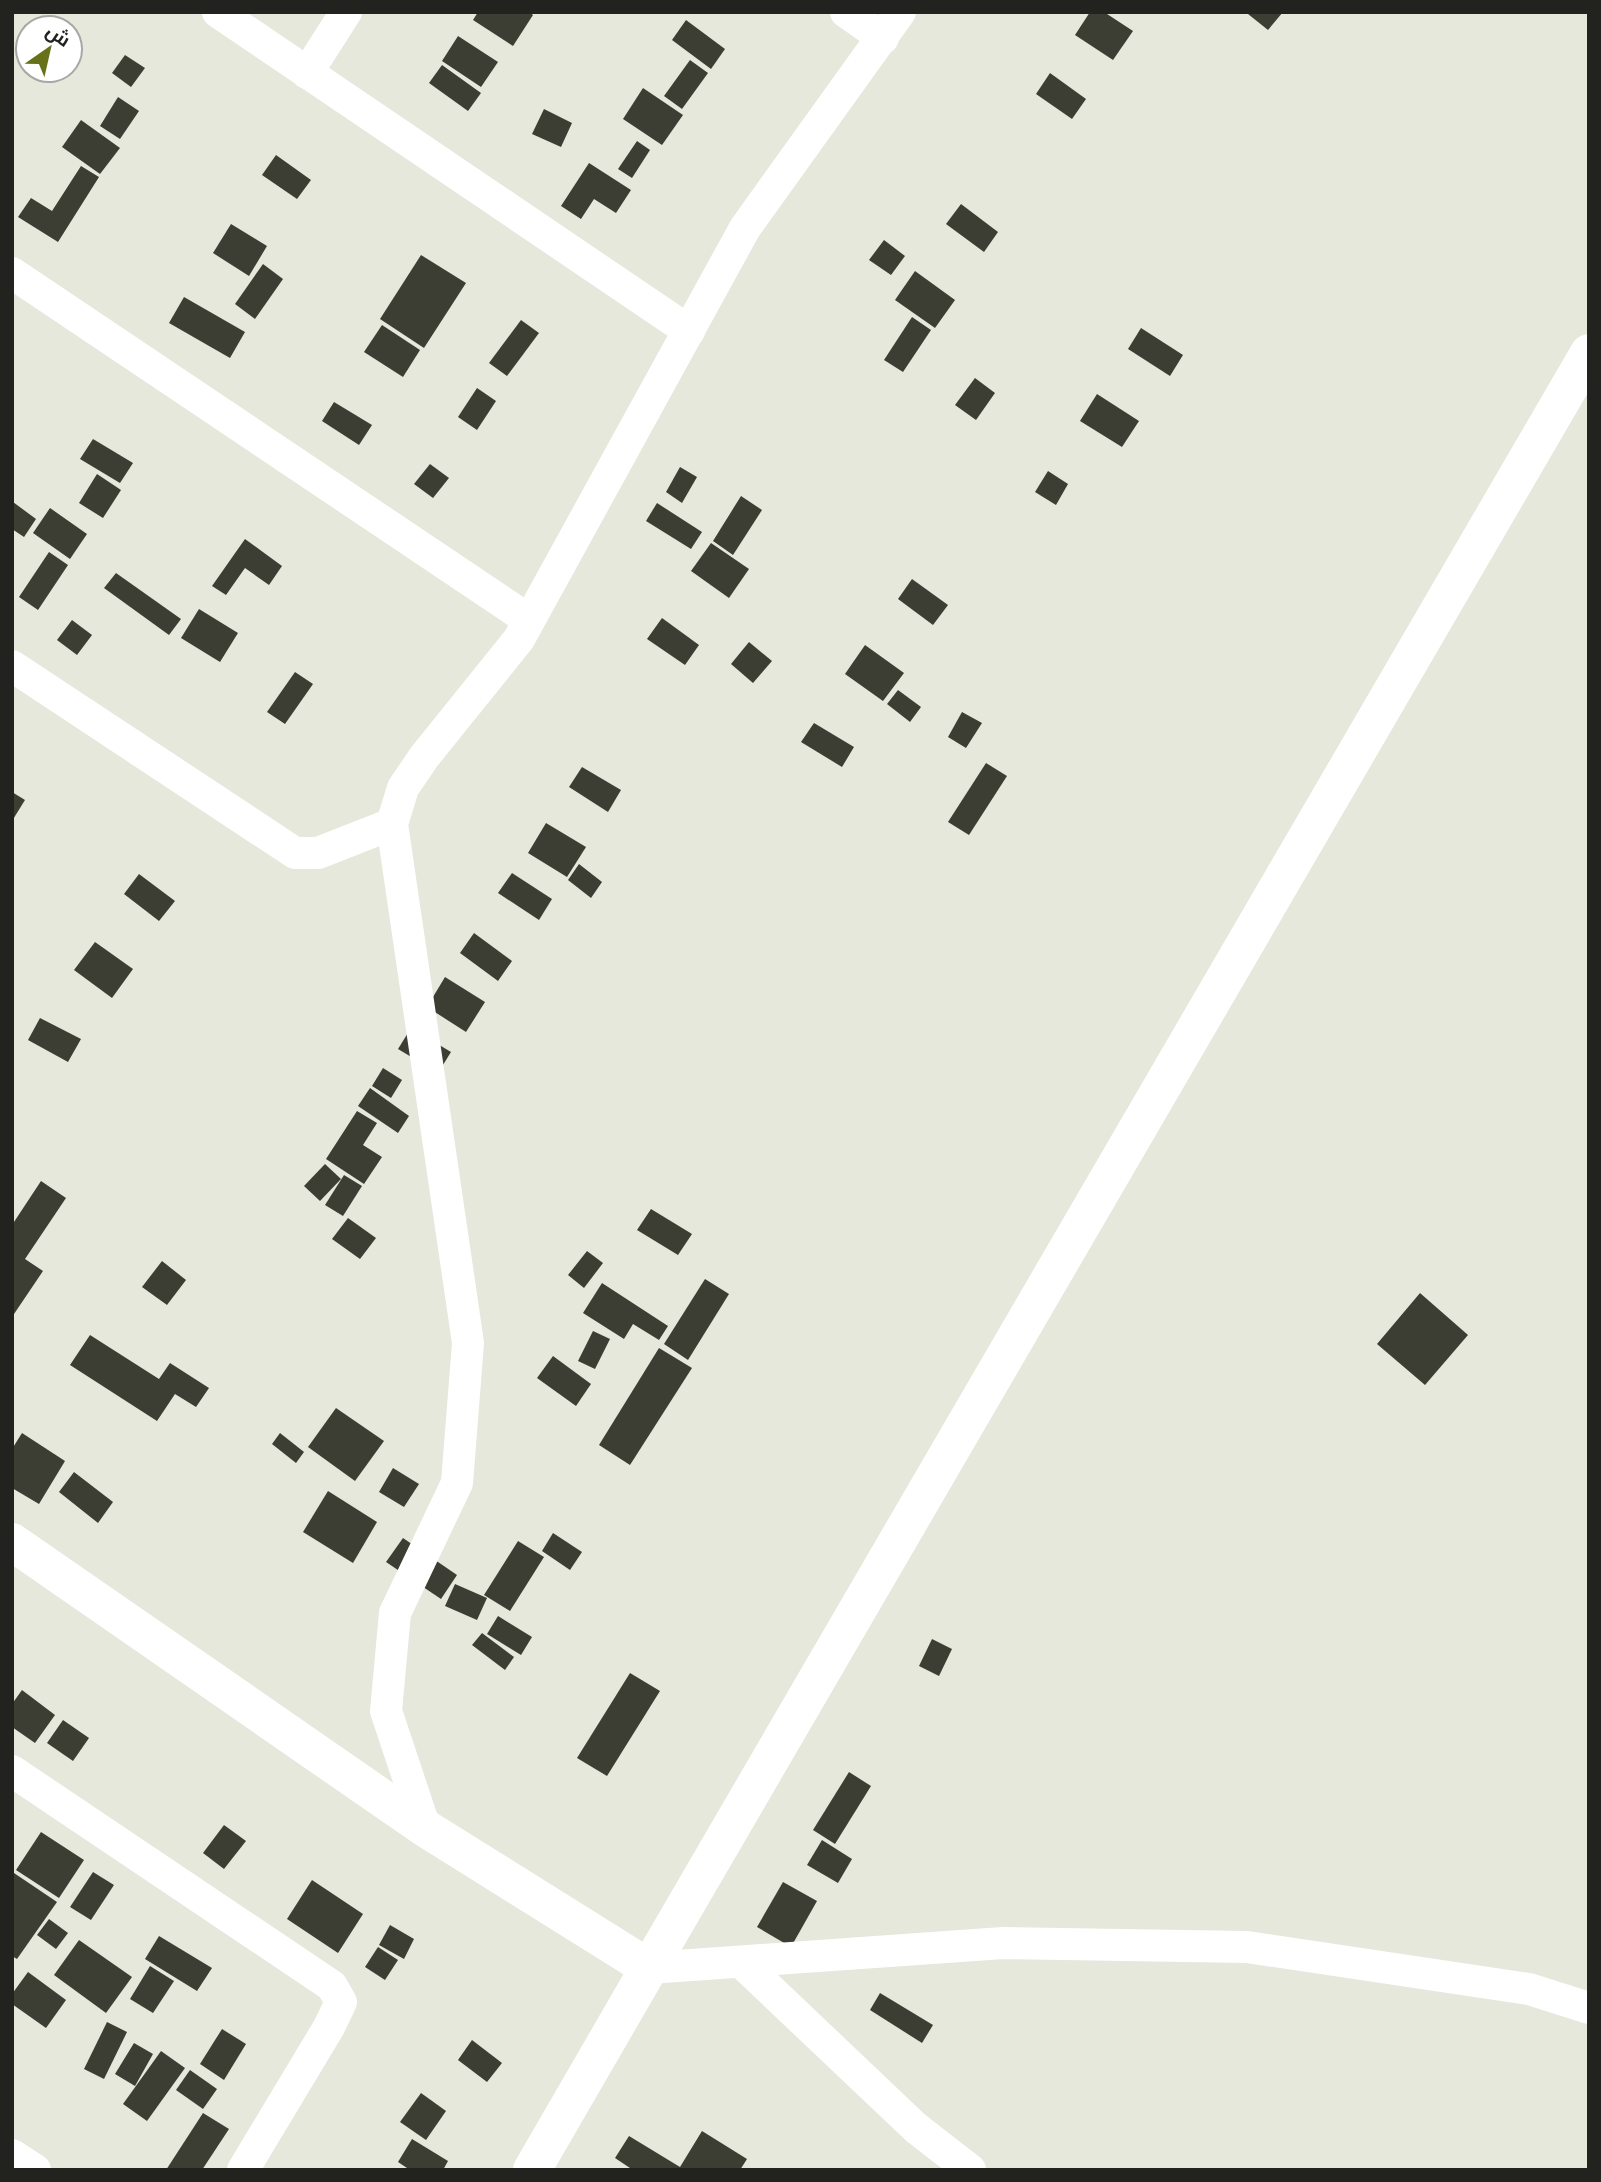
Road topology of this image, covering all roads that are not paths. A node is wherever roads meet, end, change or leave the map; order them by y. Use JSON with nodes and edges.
{"nodes":[{"id":1,"x":218,"y":12,"type":"edge"},
{"id":2,"x":346,"y":12,"type":"edge"},
{"id":3,"x":846,"y":12,"type":"edge"},
{"id":4,"x":892,"y":25,"type":"edge"},
{"id":5,"x":307,"y":73,"type":"junction"},
{"id":6,"x":12,"y":273,"type":"edge"},
{"id":7,"x":689,"y":331,"type":"junction"},
{"id":8,"x":1589,"y":353,"type":"edge"},
{"id":9,"x":529,"y":620,"type":"junction"},
{"id":10,"x":12,"y":666,"type":"edge"},
{"id":11,"x":392,"y":824,"type":"junction"},
{"id":12,"x":12,"y":1542,"type":"edge"},
{"id":13,"x":12,"y":1772,"type":"edge"},
{"id":14,"x":425,"y":1828,"type":"junction"},
{"id":15,"x":741,"y":1962,"type":"junction"},
{"id":16,"x":649,"y":1968,"type":"junction"},
{"id":17,"x":1589,"y":2008,"type":"edge"},
{"id":18,"x":12,"y":2155,"type":"edge"},
{"id":19,"x":35,"y":2170,"type":"edge"},
{"id":20,"x":243,"y":2170,"type":"edge"},
{"id":21,"x":532,"y":2170,"type":"edge"},
{"id":22,"x":970,"y":2170,"type":"edge"}],
"edges":[{"from":1,"to":5,"type":"street"},
{"from":2,"to":5,"type":"street"},
{"from":3,"to":4,"type":"street"},
{"from":4,"to":7,"type":"street"},
{"from":5,"to":7,"type":"street"},
{"from":6,"to":9,"type":"street"},
{"from":7,"to":9,"type":"street"},
{"from":8,"to":16,"type":"main road"},
{"from":9,"to":11,"type":"street"},
{"from":10,"to":11,"type":"street"},
{"from":11,"to":14,"type":"street"},
{"from":12,"to":14,"type":"main road"},
{"from":13,"to":20,"type":"street"},
{"from":14,"to":16,"type":"main road"},
{"from":15,"to":16,"type":"street"},
{"from":15,"to":17,"type":"street"},
{"from":15,"to":22,"type":"street"},
{"from":16,"to":21,"type":"main road"},
{"from":18,"to":19,"type":"street"}]}
